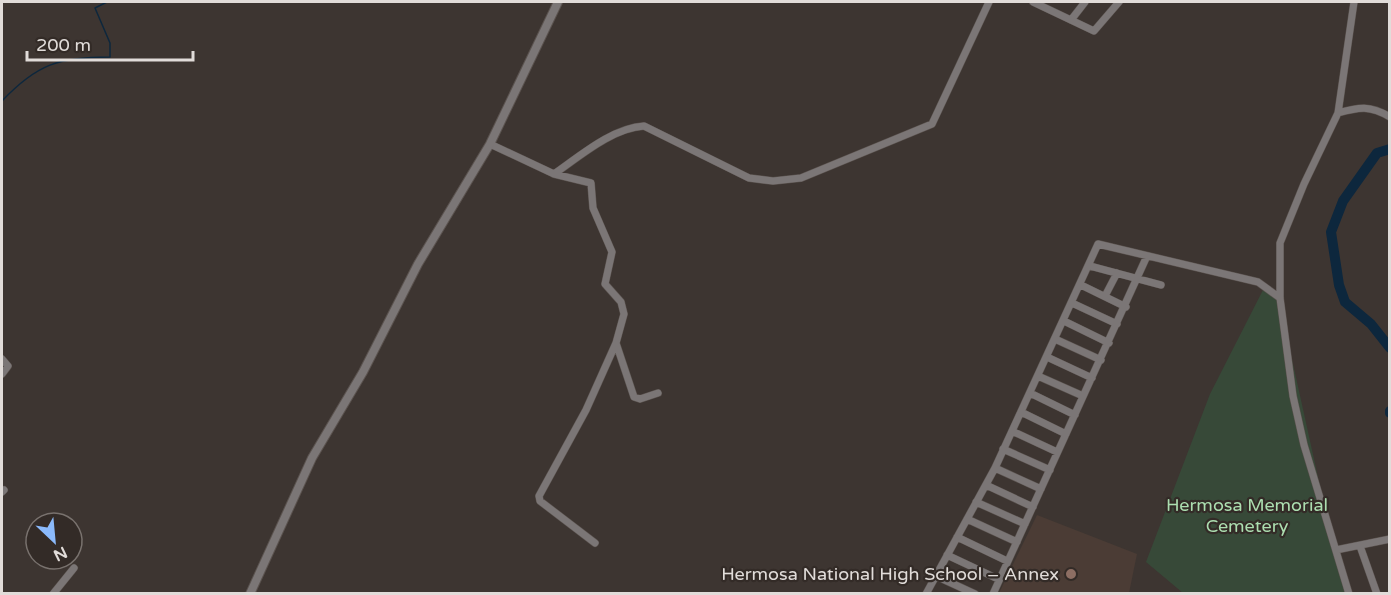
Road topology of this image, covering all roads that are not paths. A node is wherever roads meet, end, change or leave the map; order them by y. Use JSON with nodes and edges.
{"nodes":[{"id":1,"x":558,"y":2,"type":"edge"},
{"id":2,"x":989,"y":2,"type":"edge"},
{"id":3,"x":1033,"y":2,"type":"edge"},
{"id":4,"x":1085,"y":2,"type":"edge"},
{"id":5,"x":1119,"y":2,"type":"edge"},
{"id":6,"x":1354,"y":2,"type":"edge"},
{"id":7,"x":1071,"y":20,"type":"junction"},
{"id":8,"x":1338,"y":113,"type":"junction"},
{"id":9,"x":1389,"y":117,"type":"edge"},
{"id":10,"x":490,"y":144,"type":"junction"},
{"id":11,"x":554,"y":174,"type":"junction"},
{"id":12,"x":1147,"y":256,"type":"junction"},
{"id":13,"x":1090,"y":266,"type":"junction"},
{"id":14,"x":1117,"y":273,"type":"junction"},
{"id":15,"x":1139,"y":278,"type":"junction"},
{"id":16,"x":1081,"y":285,"type":"junction"},
{"id":17,"x":1161,"y":285,"type":"dead end"},
{"id":18,"x":1105,"y":296,"type":"junction"},
{"id":19,"x":1280,"y":298,"type":"junction"},
{"id":20,"x":1072,"y":303,"type":"junction"},
{"id":21,"x":1125,"y":307,"type":"junction"},
{"id":22,"x":1064,"y":321,"type":"junction"},
{"id":23,"x":1117,"y":324,"type":"junction"},
{"id":24,"x":1055,"y":339,"type":"junction"},
{"id":25,"x":616,"y":343,"type":"junction"},
{"id":26,"x":1109,"y":343,"type":"junction"},
{"id":27,"x":1047,"y":357,"type":"junction"},
{"id":28,"x":2,"y":359,"type":"edge"},
{"id":29,"x":1101,"y":360,"type":"junction"},
{"id":30,"x":2,"y":374,"type":"edge"},
{"id":31,"x":1038,"y":375,"type":"junction"},
{"id":32,"x":1092,"y":378,"type":"junction"},
{"id":33,"x":658,"y":393,"type":"dead end"},
{"id":34,"x":1030,"y":393,"type":"junction"},
{"id":35,"x":1083,"y":396,"type":"junction"},
{"id":36,"x":1021,"y":412,"type":"junction"},
{"id":37,"x":1075,"y":415,"type":"junction"},
{"id":38,"x":1012,"y":431,"type":"junction"},
{"id":39,"x":1066,"y":434,"type":"junction"},
{"id":40,"x":1004,"y":448,"type":"junction"},
{"id":41,"x":1057,"y":452,"type":"junction"},
{"id":42,"x":994,"y":468,"type":"junction"},
{"id":43,"x":1050,"y":470,"type":"junction"},
{"id":44,"x":986,"y":485,"type":"junction"},
{"id":45,"x":1041,"y":489,"type":"junction"},
{"id":46,"x":976,"y":502,"type":"junction"},
{"id":47,"x":1033,"y":507,"type":"junction"},
{"id":48,"x":967,"y":519,"type":"junction"},
{"id":49,"x":1025,"y":524,"type":"junction"},
{"id":50,"x":957,"y":537,"type":"junction"},
{"id":51,"x":1389,"y":539,"type":"edge"},
{"id":52,"x":1017,"y":542,"type":"junction"},
{"id":53,"x":595,"y":543,"type":"dead end"},
{"id":54,"x":1360,"y":546,"type":"junction"},
{"id":55,"x":1336,"y":550,"type":"junction"},
{"id":56,"x":947,"y":555,"type":"junction"},
{"id":57,"x":1007,"y":561,"type":"junction"},
{"id":58,"x":72,"y":571,"type":"edge"},
{"id":59,"x":936,"y":576,"type":"junction"},
{"id":60,"x":998,"y":579,"type":"junction"},
{"id":61,"x":970,"y":593,"type":"edge"},
{"id":62,"x":53,"y":594,"type":"edge"},
{"id":63,"x":249,"y":594,"type":"edge"},
{"id":64,"x":926,"y":594,"type":"edge"},
{"id":65,"x":993,"y":594,"type":"edge"},
{"id":66,"x":1349,"y":594,"type":"edge"},
{"id":67,"x":1377,"y":594,"type":"edge"}],
"edges":[{"from":1,"to":10,"type":"street"},
{"from":2,"to":11,"type":"street"},
{"from":3,"to":7,"type":"street"},
{"from":4,"to":7,"type":"street"},
{"from":5,"to":7,"type":"street"},
{"from":6,"to":8,"type":"street"},
{"from":8,"to":9,"type":"street"},
{"from":8,"to":19,"type":"street"},
{"from":10,"to":11,"type":"street"},
{"from":10,"to":63,"type":"street"},
{"from":11,"to":25,"type":"street"},
{"from":12,"to":13,"type":"street"},
{"from":12,"to":15,"type":"street"},
{"from":12,"to":19,"type":"street"},
{"from":13,"to":14,"type":"street"},
{"from":13,"to":16,"type":"street"},
{"from":14,"to":15,"type":"street"},
{"from":14,"to":18,"type":"street"},
{"from":15,"to":17,"type":"street"},
{"from":15,"to":21,"type":"street"},
{"from":16,"to":18,"type":"street"},
{"from":16,"to":20,"type":"street"},
{"from":18,"to":21,"type":"street"},
{"from":19,"to":55,"type":"street"},
{"from":20,"to":22,"type":"street"},
{"from":20,"to":23,"type":"street"},
{"from":21,"to":23,"type":"street"},
{"from":22,"to":24,"type":"street"},
{"from":22,"to":26,"type":"street"},
{"from":23,"to":26,"type":"street"},
{"from":24,"to":27,"type":"street"},
{"from":24,"to":29,"type":"street"},
{"from":25,"to":33,"type":"street"},
{"from":25,"to":53,"type":"street"},
{"from":26,"to":29,"type":"street"},
{"from":27,"to":31,"type":"street"},
{"from":27,"to":32,"type":"street"},
{"from":28,"to":30,"type":"street"},
{"from":29,"to":32,"type":"street"},
{"from":31,"to":34,"type":"street"},
{"from":31,"to":35,"type":"street"},
{"from":32,"to":35,"type":"street"},
{"from":34,"to":36,"type":"street"},
{"from":34,"to":37,"type":"street"},
{"from":35,"to":37,"type":"street"},
{"from":36,"to":38,"type":"street"},
{"from":36,"to":39,"type":"street"},
{"from":37,"to":39,"type":"street"},
{"from":38,"to":40,"type":"street"},
{"from":38,"to":41,"type":"street"},
{"from":39,"to":41,"type":"street"},
{"from":40,"to":42,"type":"street"},
{"from":40,"to":43,"type":"street"},
{"from":41,"to":43,"type":"street"},
{"from":42,"to":44,"type":"street"},
{"from":42,"to":45,"type":"street"},
{"from":43,"to":45,"type":"street"},
{"from":44,"to":46,"type":"street"},
{"from":44,"to":47,"type":"street"},
{"from":45,"to":47,"type":"street"},
{"from":46,"to":48,"type":"street"},
{"from":46,"to":49,"type":"street"},
{"from":47,"to":49,"type":"street"},
{"from":48,"to":50,"type":"street"},
{"from":48,"to":52,"type":"street"},
{"from":49,"to":52,"type":"street"},
{"from":50,"to":56,"type":"street"},
{"from":50,"to":57,"type":"street"},
{"from":51,"to":54,"type":"street"},
{"from":52,"to":57,"type":"street"},
{"from":54,"to":55,"type":"street"},
{"from":54,"to":67,"type":"street"},
{"from":55,"to":66,"type":"street"},
{"from":56,"to":59,"type":"street"},
{"from":56,"to":60,"type":"street"},
{"from":57,"to":60,"type":"street"},
{"from":58,"to":62,"type":"street"},
{"from":59,"to":61,"type":"street"},
{"from":59,"to":64,"type":"street"},
{"from":60,"to":65,"type":"street"}]}
